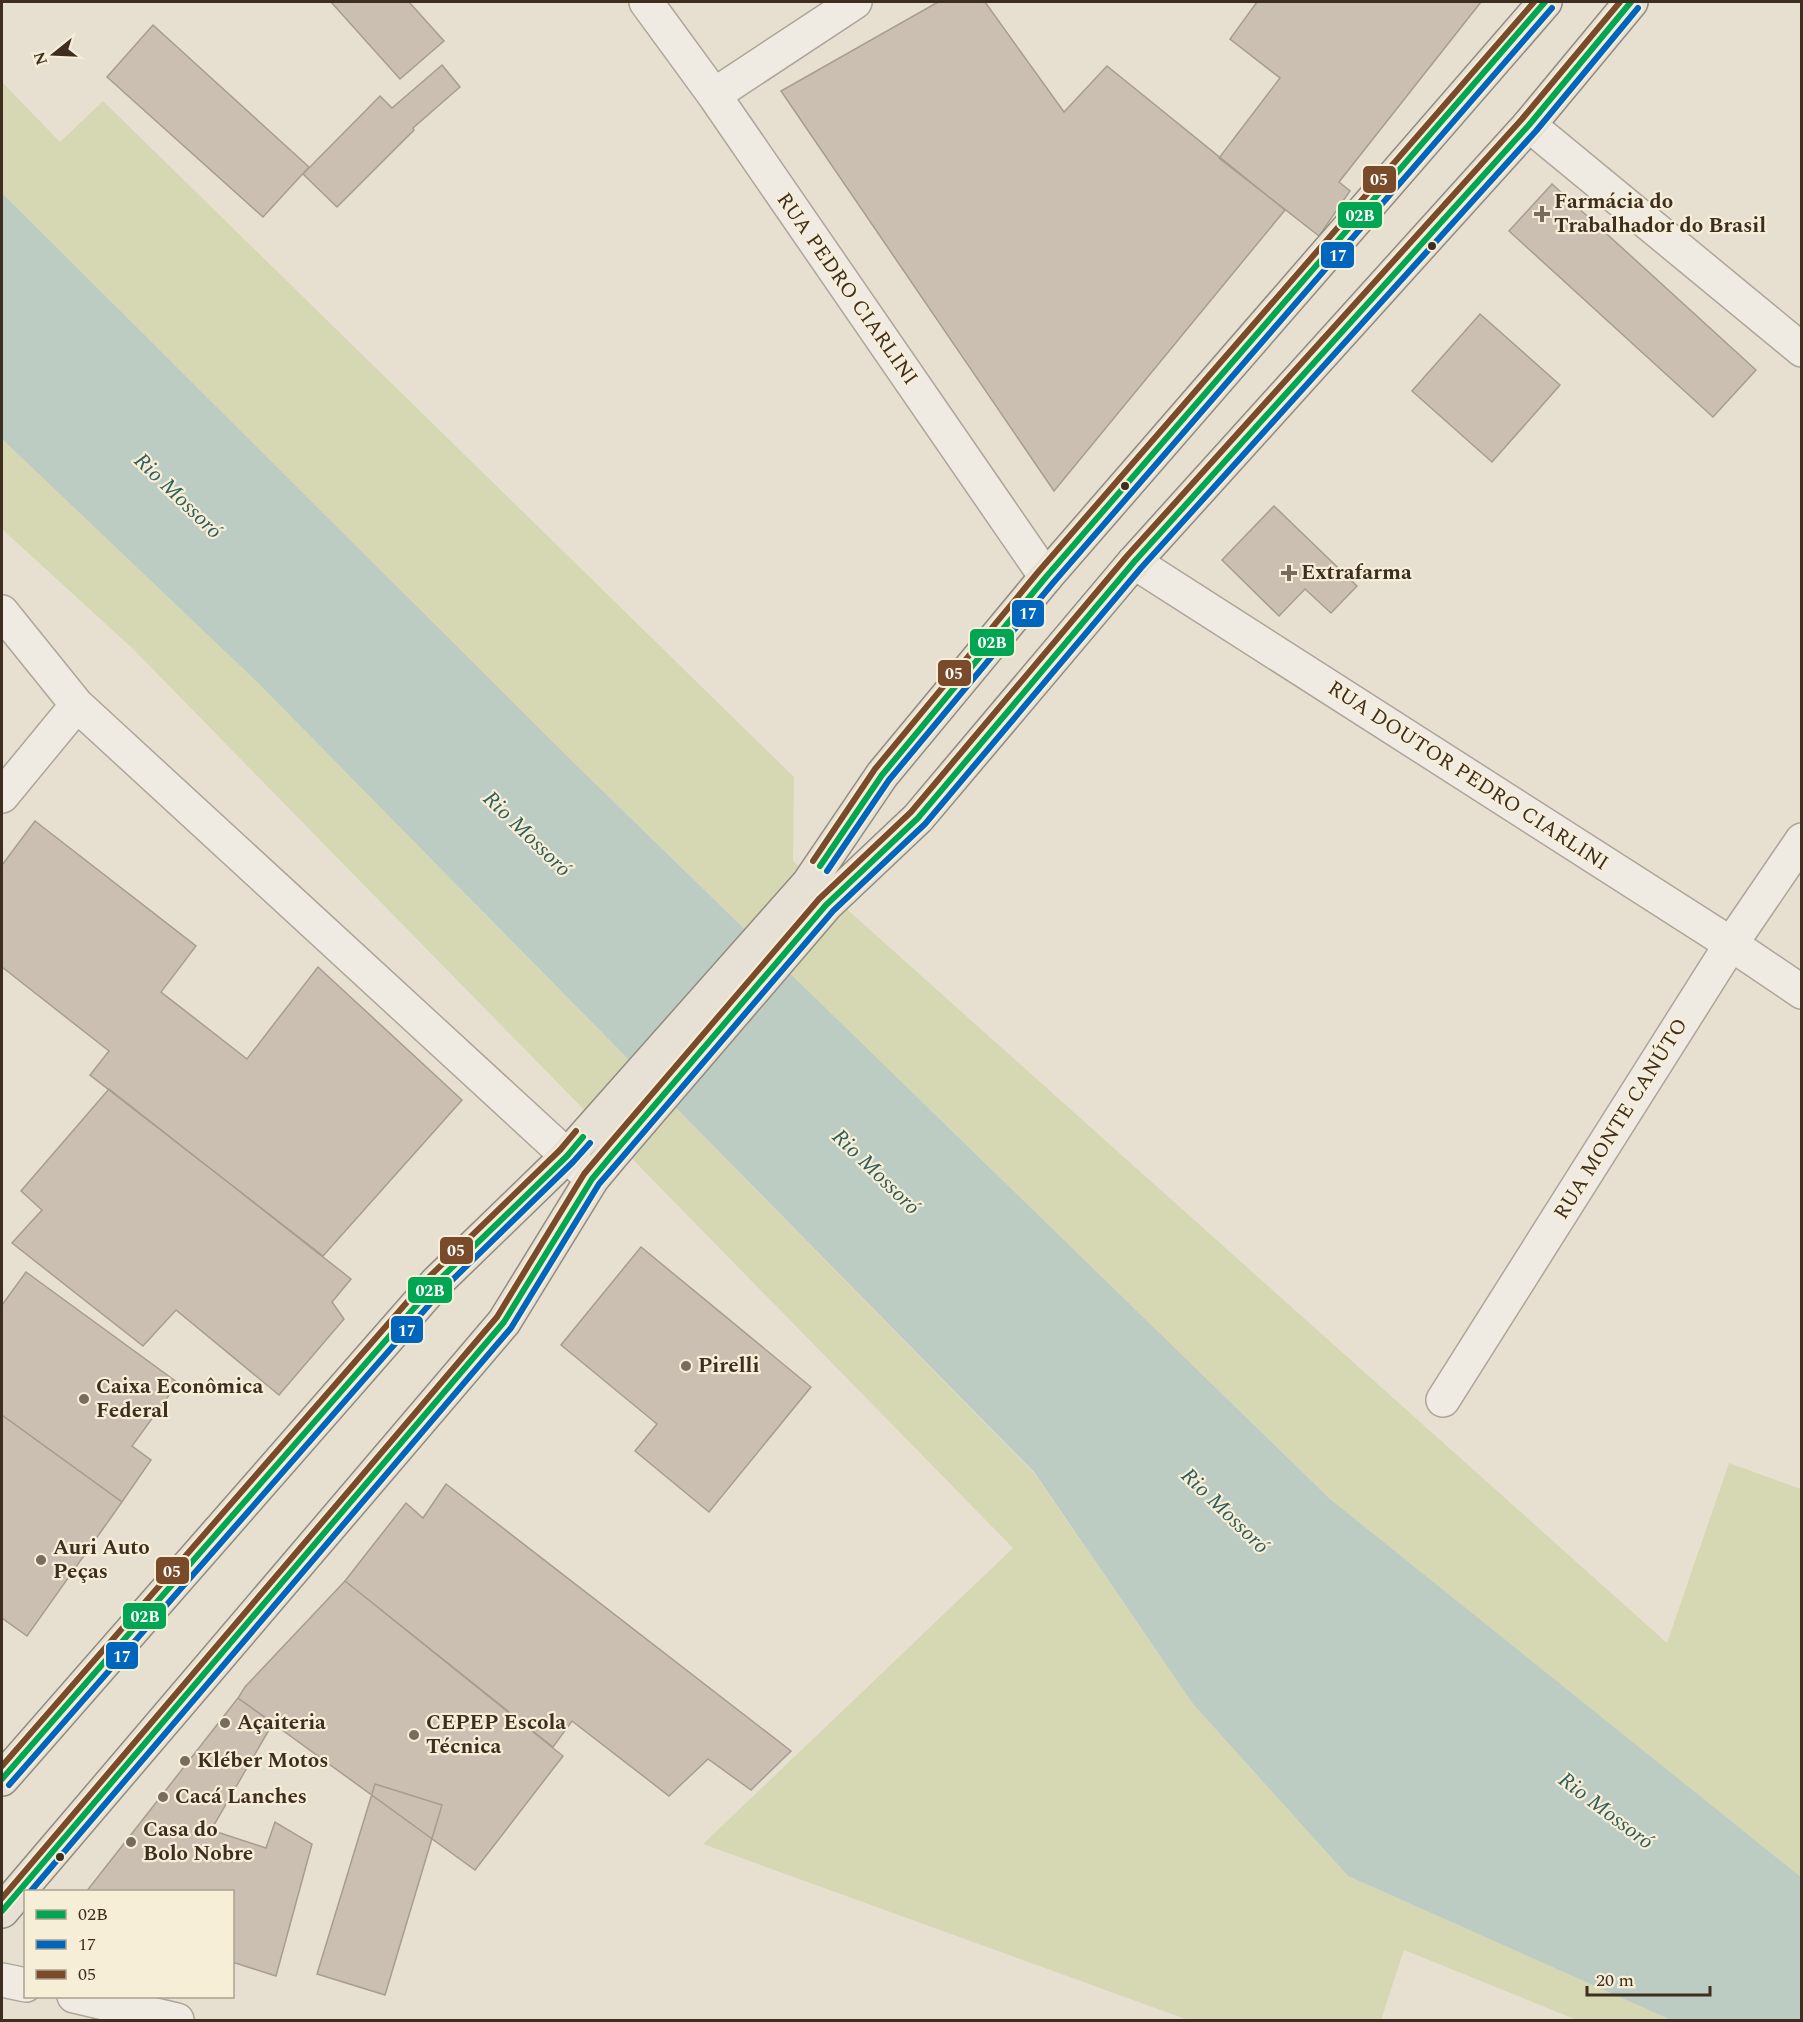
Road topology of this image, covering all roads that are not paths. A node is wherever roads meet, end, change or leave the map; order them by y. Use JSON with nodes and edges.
{"nodes":[{"id":1,"x":646,"y":2,"type":"edge"},
{"id":2,"x":855,"y":2,"type":"edge"},
{"id":3,"x":1545,"y":2,"type":"edge"},
{"id":4,"x":1631,"y":2,"type":"edge"},
{"id":5,"x":714,"y":95,"type":"junction"},
{"id":6,"x":1529,"y":125,"type":"junction"},
{"id":7,"x":1802,"y":350,"type":"edge"},
{"id":8,"x":1134,"y":562,"type":"junction"},
{"id":9,"x":1046,"y":577,"type":"junction"},
{"id":10,"x":2,"y":612,"type":"edge"},
{"id":11,"x":77,"y":705,"type":"junction"},
{"id":12,"x":2,"y":796,"type":"edge"},
{"id":13,"x":1802,"y":840,"type":"edge"},
{"id":14,"x":817,"y":894,"type":"junction"},
{"id":15,"x":1731,"y":944,"type":"junction"},
{"id":16,"x":1802,"y":992,"type":"edge"},
{"id":17,"x":567,"y":1156,"type":"junction"},
{"id":18,"x":602,"y":1167,"type":"junction"},
{"id":19,"x":1443,"y":1400,"type":"dead end"},
{"id":20,"x":2,"y":1779,"type":"edge"},
{"id":21,"x":2,"y":1911,"type":"edge"},
{"id":22,"x":2,"y":1980,"type":"edge"},
{"id":23,"x":24,"y":1985,"type":"edge"},
{"id":24,"x":83,"y":1998,"type":"edge"},
{"id":25,"x":177,"y":2020,"type":"edge"}],
"edges":[{"from":1,"to":5,"type":"street","name":"RUA PEDRO CIARLINI"},
{"from":2,"to":5,"type":"street"},
{"from":3,"to":9,"type":"main road"},
{"from":4,"to":6,"type":"main road"},
{"from":5,"to":9,"type":"street","name":"RUA PEDRO CIARLINI"},
{"from":6,"to":7,"type":"street"},
{"from":6,"to":8,"type":"main road"},
{"from":8,"to":14,"type":"main road"},
{"from":8,"to":15,"type":"street","name":"RUA DOUTOR PEDRO CIARLINI"},
{"from":9,"to":14,"type":"main road"},
{"from":10,"to":11,"type":"street"},
{"from":11,"to":12,"type":"street"},
{"from":11,"to":17,"type":"street"},
{"from":13,"to":15,"type":"street","name":"RUA MONTE CANÚTO"},
{"from":14,"to":17,"type":"main road"},
{"from":14,"to":18,"type":"main road"},
{"from":15,"to":16,"type":"street","name":"RUA DOUTOR PEDRO CIARLINI"},
{"from":15,"to":19,"type":"street","name":"RUA MONTE CANÚTO"},
{"from":17,"to":18,"type":"street"},
{"from":17,"to":20,"type":"main road"},
{"from":18,"to":21,"type":"main road"},
{"from":22,"to":23,"type":"street"},
{"from":24,"to":25,"type":"street"}]}
